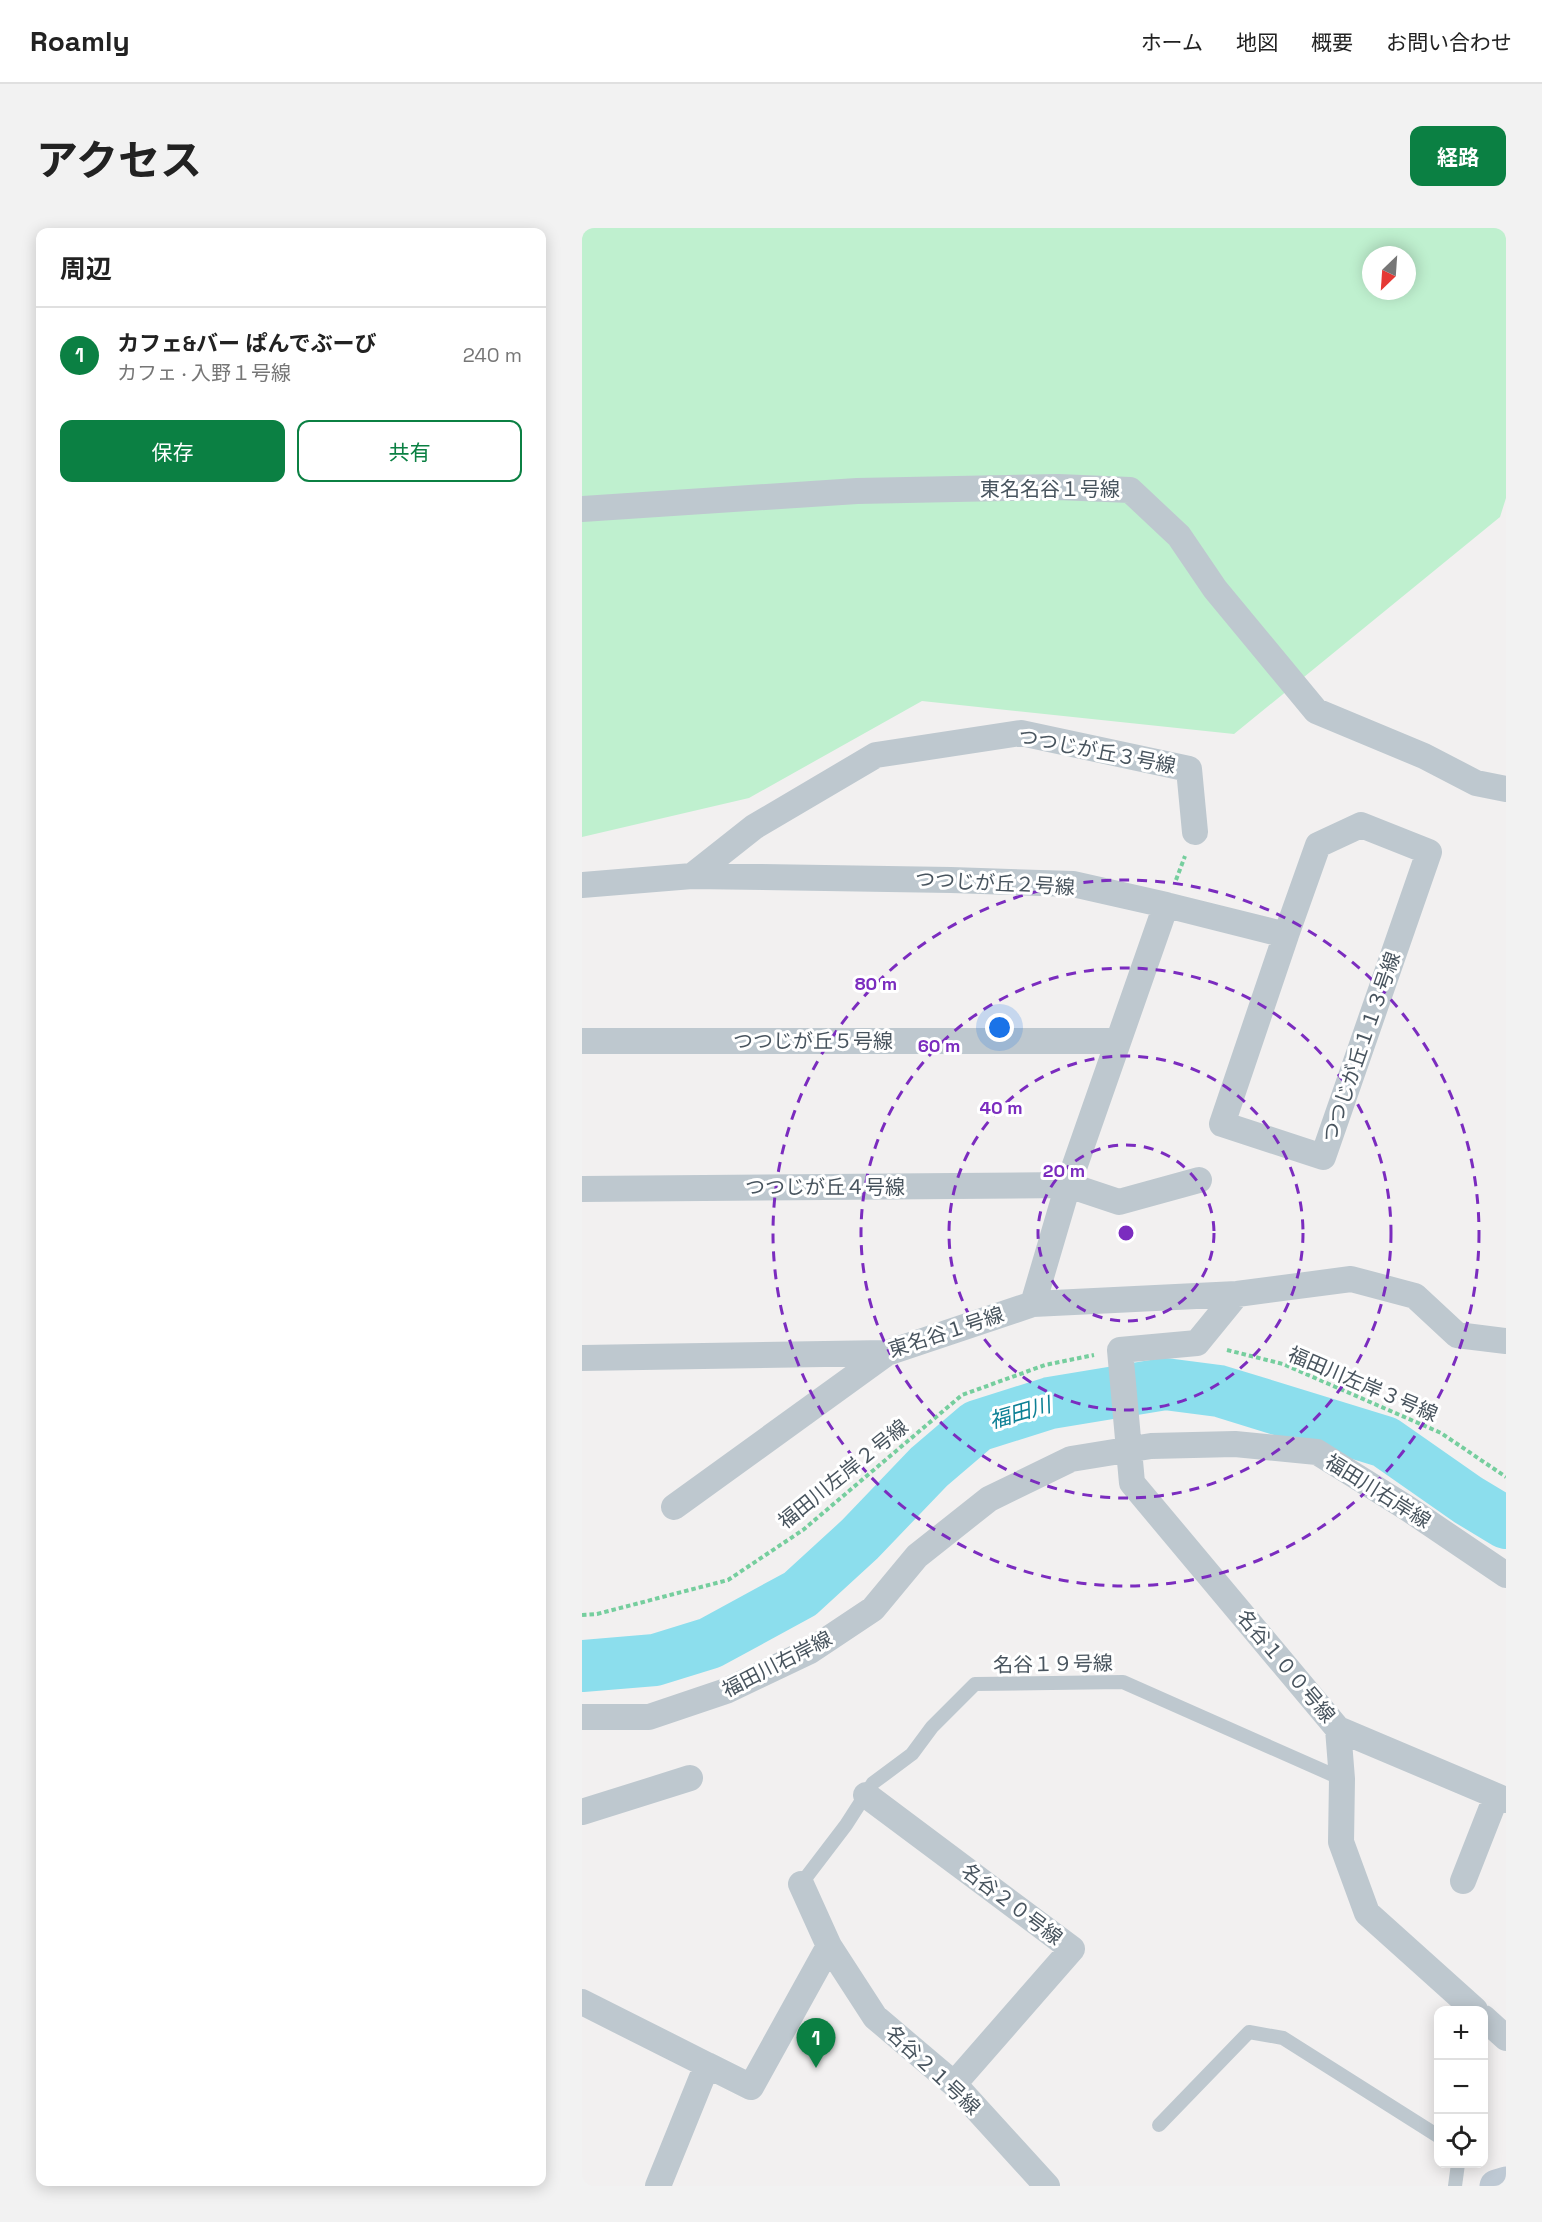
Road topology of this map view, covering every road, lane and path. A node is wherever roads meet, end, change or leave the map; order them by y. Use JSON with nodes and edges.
{"nodes":[{"id":1,"x":582,"y":509,"type":"edge"},
{"id":2,"x":1506,"y":789,"type":"edge"},
{"id":3,"x":1195,"y":832,"type":"joint"},
{"id":4,"x":692,"y":876,"type":"junction"},
{"id":5,"x":582,"y":885,"type":"edge"},
{"id":6,"x":1166,"y":905,"type":"junction"},
{"id":7,"x":1286,"y":935,"type":"junction"},
{"id":8,"x":582,"y":1041,"type":"edge"},
{"id":9,"x":1117,"y":1041,"type":"junction"},
{"id":10,"x":1199,"y":1180,"type":"dead end"},
{"id":11,"x":1068,"y":1185,"type":"junction"},
{"id":12,"x":582,"y":1188,"type":"edge"},
{"id":13,"x":1237,"y":1294,"type":"junction"},
{"id":14,"x":1033,"y":1304,"type":"junction"},
{"id":15,"x":1506,"y":1341,"type":"edge"},
{"id":16,"x":1197,"y":1343,"type":"junction"},
{"id":17,"x":1119,"y":1350,"type":"junction"},
{"id":18,"x":887,"y":1353,"type":"junction"},
{"id":19,"x":582,"y":1358,"type":"edge"},
{"id":20,"x":1130,"y":1450,"type":"junction"},
{"id":21,"x":1506,"y":1477,"type":"edge"},
{"id":22,"x":674,"y":1507,"type":"dead end"},
{"id":23,"x":1506,"y":1575,"type":"edge"},
{"id":24,"x":582,"y":1615,"type":"edge"},
{"id":25,"x":582,"y":1717,"type":"edge"},
{"id":26,"x":1338,"y":1728,"type":"junction"},
{"id":27,"x":690,"y":1778,"type":"dead end"},
{"id":28,"x":1342,"y":1779,"type":"junction"},
{"id":29,"x":866,"y":1795,"type":"junction"},
{"id":30,"x":1501,"y":1798,"type":"edge"},
{"id":31,"x":582,"y":1812,"type":"edge"},
{"id":32,"x":1464,"y":1881,"type":"dead end"},
{"id":33,"x":801,"y":1884,"type":"joint"},
{"id":34,"x":829,"y":1946,"type":"junction"},
{"id":35,"x":582,"y":2002,"type":"edge"},
{"id":36,"x":1471,"y":2006,"type":"edge"},
{"id":37,"x":1488,"y":2022,"type":"edge"},
{"id":38,"x":1506,"y":2038,"type":"edge"},
{"id":39,"x":707,"y":2065,"type":"junction"},
{"id":40,"x":954,"y":2084,"type":"junction"},
{"id":41,"x":1159,"y":2125,"type":"dead end"},
{"id":42,"x":1434,"y":2133,"type":"edge"},
{"id":43,"x":1457,"y":2168,"type":"edge"},
{"id":44,"x":1506,"y":2183,"type":"edge"},
{"id":45,"x":658,"y":2186,"type":"edge"},
{"id":46,"x":1047,"y":2186,"type":"edge"},
{"id":47,"x":1455,"y":2186,"type":"edge"},
{"id":48,"x":1496,"y":2186,"type":"edge"}],
"edges":[{"from":1,"to":2,"type":"street","name":"東名名谷１号線"},
{"from":3,"to":4,"type":"street","name":"つつじが丘３号線"},
{"from":3,"to":6,"type":"path"},
{"from":4,"to":5,"type":"street","name":"つつじが丘２号線"},
{"from":4,"to":6,"type":"street","name":"つつじが丘２号線"},
{"from":6,"to":7,"type":"street"},
{"from":6,"to":9,"type":"street"},
{"from":7,"to":7,"type":"street","name":"つつじが丘１１３号線"},
{"from":8,"to":9,"type":"street","name":"つつじが丘５号線"},
{"from":9,"to":11,"type":"street"},
{"from":10,"to":11,"type":"street","name":"つつじが丘４号線"},
{"from":11,"to":12,"type":"street","name":"つつじが丘４号線"},
{"from":11,"to":14,"type":"street"},
{"from":13,"to":14,"type":"street","name":"東名谷１号線"},
{"from":13,"to":15,"type":"street","name":"東名谷１号線"},
{"from":13,"to":16,"type":"street"},
{"from":14,"to":18,"type":"street","name":"東名谷１号線"},
{"from":16,"to":17,"type":"street"},
{"from":16,"to":21,"type":"path","name":"福田川左岸３号線"},
{"from":17,"to":20,"type":"street"},
{"from":17,"to":24,"type":"path","name":"福田川左岸２号線"},
{"from":18,"to":19,"type":"street","name":"東名谷１号線"},
{"from":18,"to":22,"type":"street"},
{"from":20,"to":23,"type":"street","name":"福田川右岸線"},
{"from":20,"to":25,"type":"street","name":"福田川右岸線"},
{"from":20,"to":26,"type":"street","name":"名谷１００号線"},
{"from":26,"to":28,"type":"street","name":"名谷１００号線"},
{"from":26,"to":30,"type":"street"},
{"from":27,"to":31,"type":"street"},
{"from":28,"to":29,"type":"lane","name":"名谷１９号線"},
{"from":28,"to":36,"type":"street","name":"名谷１００号線"},
{"from":29,"to":33,"type":"lane","name":"名谷１９号線"},
{"from":29,"to":40,"type":"street","name":"名谷２０号線"},
{"from":30,"to":32,"type":"street"},
{"from":33,"to":34,"type":"street","name":"名谷２１号線"},
{"from":34,"to":39,"type":"street"},
{"from":34,"to":40,"type":"street","name":"名谷２１号線"},
{"from":35,"to":39,"type":"street"},
{"from":37,"to":38,"type":"street"},
{"from":39,"to":45,"type":"street"},
{"from":40,"to":46,"type":"street","name":"名谷２１号線"},
{"from":41,"to":42,"type":"lane"},
{"from":43,"to":47,"type":"lane"},
{"from":44,"to":48,"type":"main road"}]}
